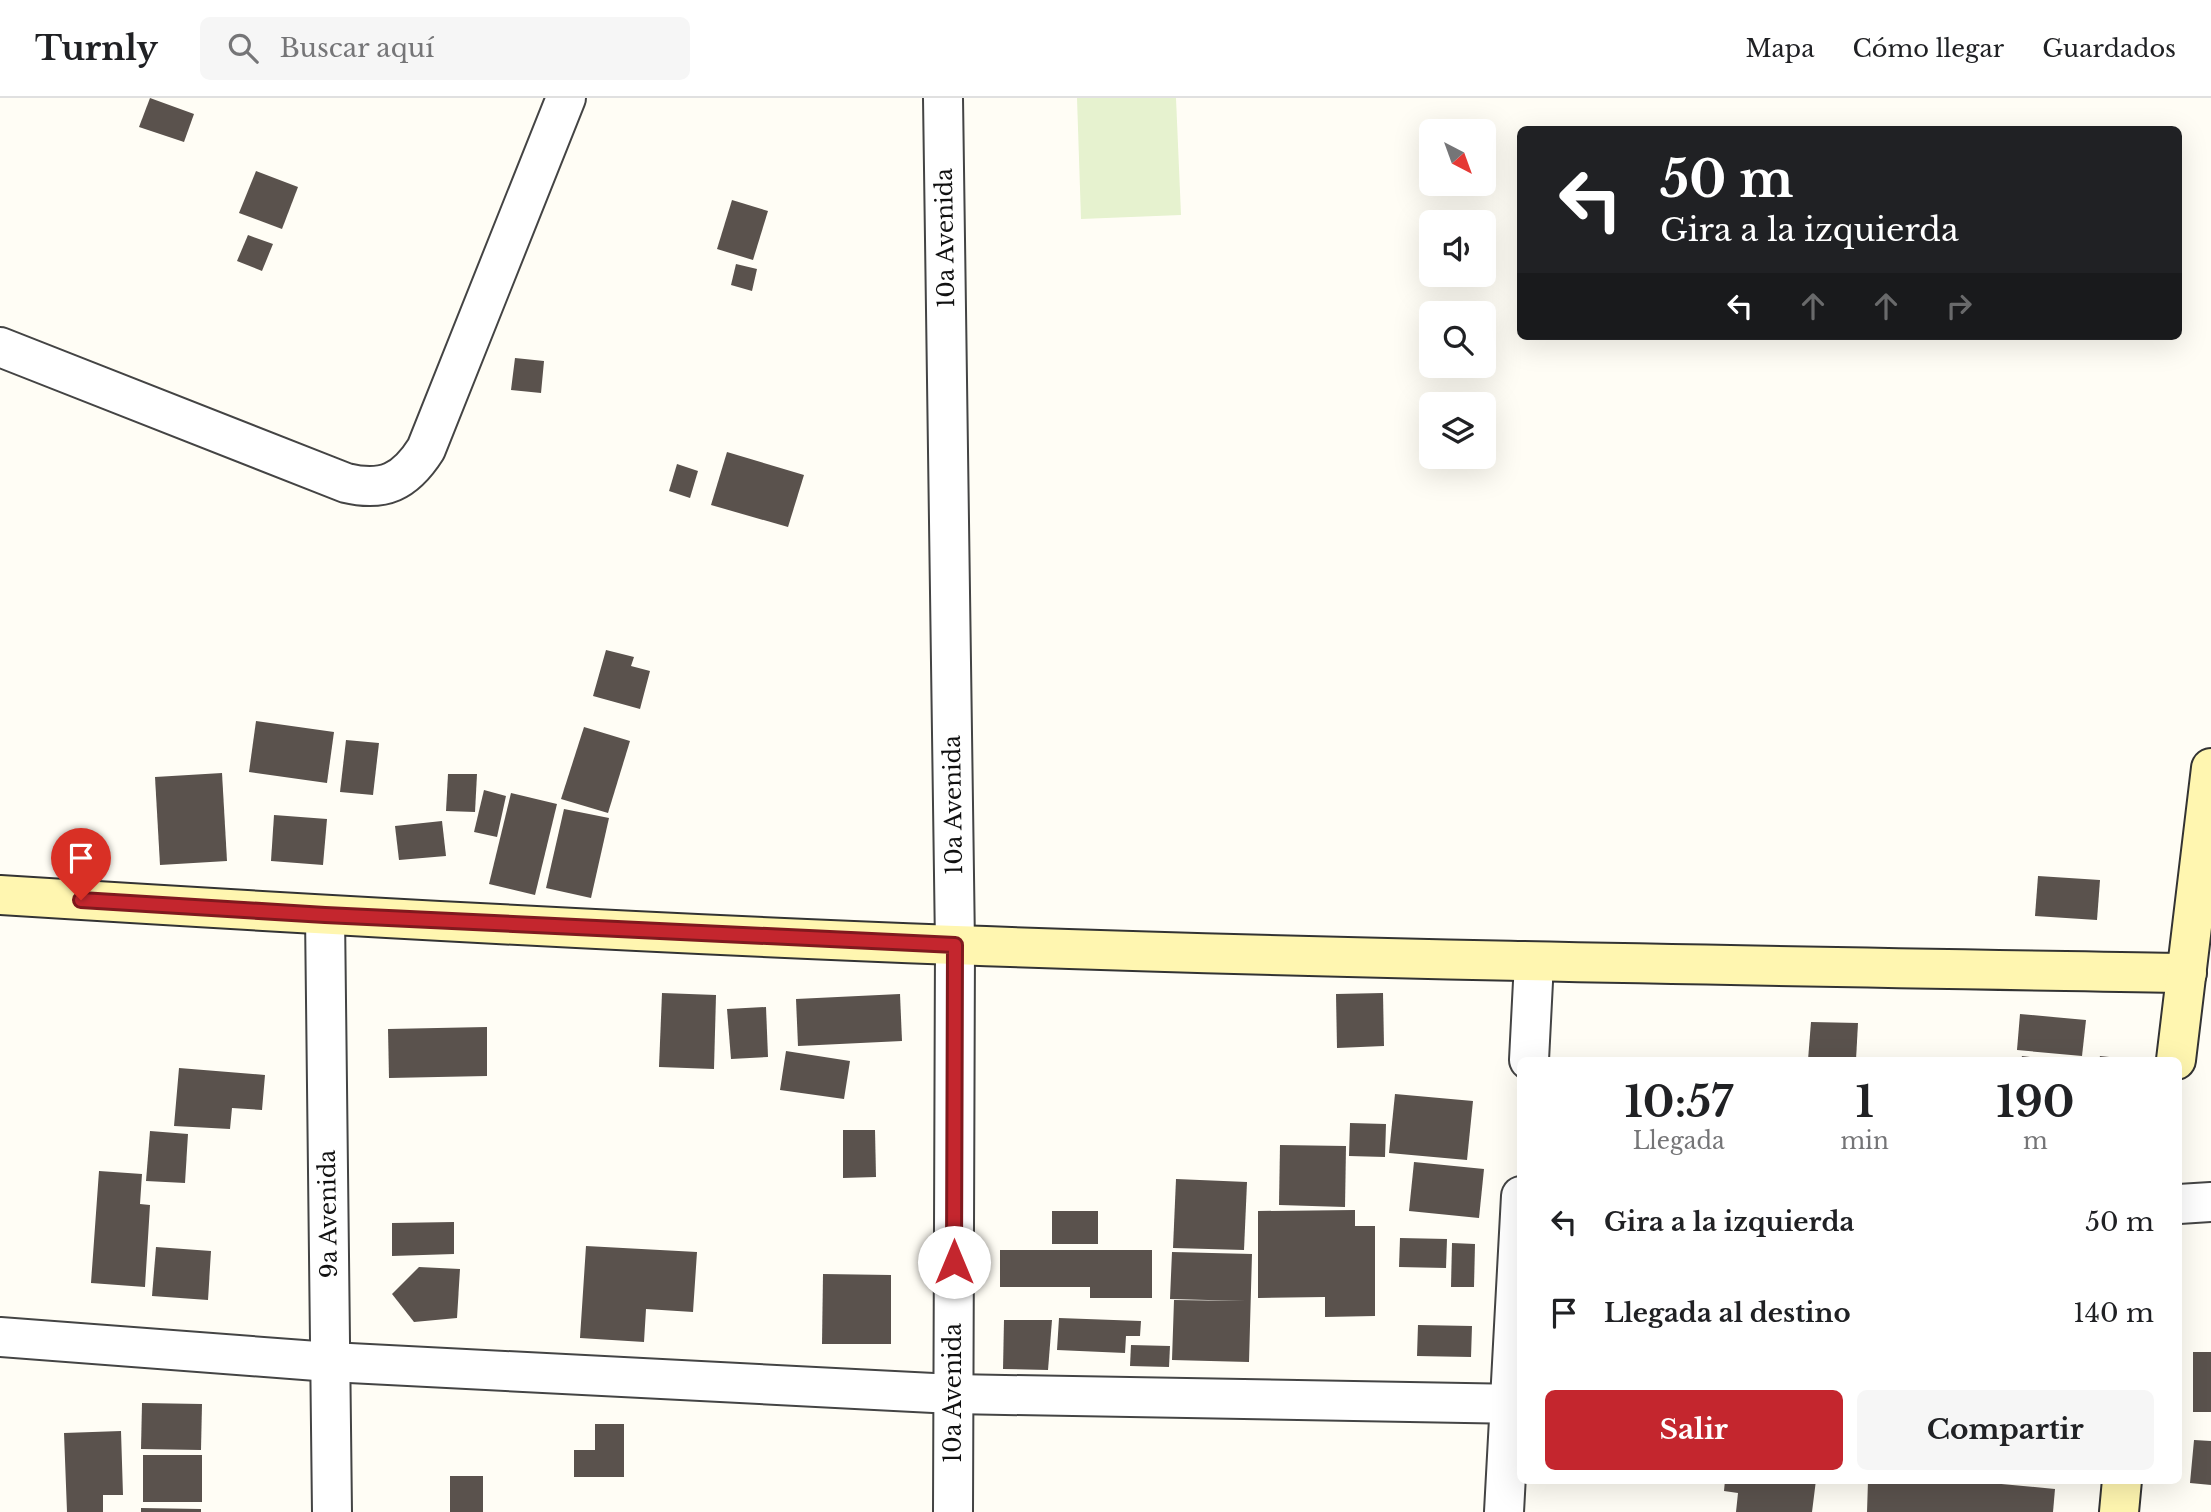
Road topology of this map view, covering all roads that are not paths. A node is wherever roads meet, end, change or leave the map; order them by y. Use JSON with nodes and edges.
{"nodes":[{"id":1,"x":566,"y":98,"type":"edge"},
{"id":2,"x":943,"y":98,"type":"edge"},
{"id":3,"x":0,"y":347,"type":"edge"},
{"id":4,"x":2211,"y":768,"type":"edge"},
{"id":5,"x":0,"y":895,"type":"edge"},
{"id":6,"x":325,"y":915,"type":"junction"},
{"id":7,"x":955,"y":945,"type":"junction"},
{"id":8,"x":1534,"y":962,"type":"junction"},
{"id":9,"x":2186,"y":973,"type":"junction"},
{"id":10,"x":1528,"y":1057,"type":"edge"},
{"id":11,"x":2175,"y":1057,"type":"edge"},
{"id":12,"x":2211,"y":1202,"type":"edge"},
{"id":13,"x":2182,"y":1204,"type":"edge"},
{"id":14,"x":1517,"y":1335,"type":"edge"},
{"id":15,"x":0,"y":1336,"type":"edge"},
{"id":16,"x":330,"y":1362,"type":"junction"},
{"id":17,"x":953,"y":1394,"type":"junction"},
{"id":18,"x":1515,"y":1404,"type":"edge"},
{"id":19,"x":2122,"y":1484,"type":"edge"},
{"id":20,"x":332,"y":1512,"type":"edge"},
{"id":21,"x":953,"y":1512,"type":"edge"},
{"id":22,"x":1504,"y":1512,"type":"edge"},
{"id":23,"x":2119,"y":1512,"type":"edge"}],
"edges":[{"from":1,"to":3,"type":"street"},
{"from":2,"to":7,"type":"street","name":"10a Avenida"},
{"from":4,"to":9,"type":"street"},
{"from":5,"to":6,"type":"street"},
{"from":6,"to":7,"type":"street"},
{"from":6,"to":16,"type":"street","name":"9a Avenida"},
{"from":7,"to":8,"type":"street"},
{"from":7,"to":17,"type":"street","name":"10a Avenida"},
{"from":8,"to":9,"type":"street"},
{"from":8,"to":10,"type":"street"},
{"from":9,"to":11,"type":"street"},
{"from":12,"to":13,"type":"street"},
{"from":14,"to":18,"type":"street"},
{"from":15,"to":16,"type":"street"},
{"from":16,"to":17,"type":"street"},
{"from":16,"to":20,"type":"street","name":"9a Avenida"},
{"from":17,"to":18,"type":"street"},
{"from":17,"to":21,"type":"street","name":"10a Avenida"},
{"from":18,"to":22,"type":"street"},
{"from":19,"to":23,"type":"street"}]}
